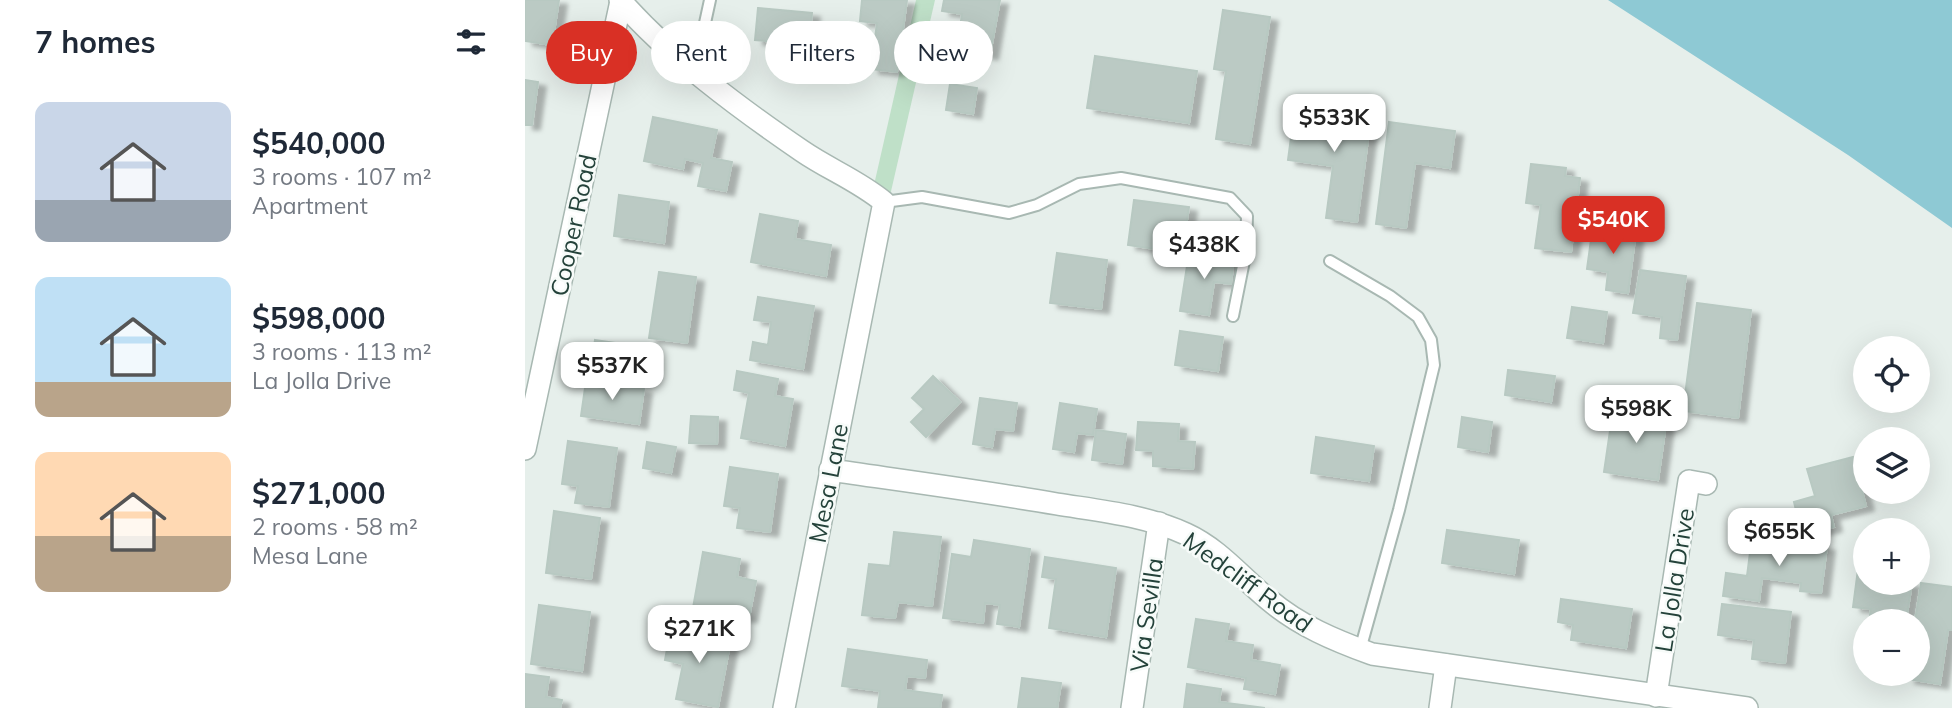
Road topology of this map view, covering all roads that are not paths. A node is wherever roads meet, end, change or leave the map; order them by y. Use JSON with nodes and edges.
{"nodes":[{"id":1,"x":710,"y":0,"type":"edge"},
{"id":2,"x":620,"y":1,"type":"edge"},
{"id":3,"x":705,"y":21,"type":"edge"},
{"id":4,"x":651,"y":33,"type":"edge"},
{"id":5,"x":713,"y":84,"type":"edge"},
{"id":6,"x":884,"y":202,"type":"junction"},
{"id":7,"x":1330,"y":261,"type":"dead end"},
{"id":8,"x":1233,"y":316,"type":"dead end"},
{"id":9,"x":525,"y":449,"type":"edge"},
{"id":10,"x":830,"y":470,"type":"junction"},
{"id":11,"x":1706,"y":484,"type":"dead end"},
{"id":12,"x":1159,"y":523,"type":"junction"},
{"id":13,"x":1360,"y":650,"type":"junction"},
{"id":14,"x":1446,"y":665,"type":"junction"},
{"id":15,"x":1656,"y":696,"type":"junction"},
{"id":16,"x":784,"y":708,"type":"edge"},
{"id":17,"x":1132,"y":708,"type":"edge"},
{"id":18,"x":1440,"y":708,"type":"edge"},
{"id":19,"x":1745,"y":708,"type":"edge"}],
"edges":[{"from":1,"to":3,"type":"lane"},
{"from":2,"to":4,"type":"street"},
{"from":2,"to":9,"type":"street","name":"Cooper Road"},
{"from":5,"to":6,"type":"street"},
{"from":6,"to":8,"type":"lane"},
{"from":6,"to":10,"type":"street","name":"Mesa Lane"},
{"from":7,"to":13,"type":"lane"},
{"from":10,"to":12,"type":"street","name":"Medcliff Road"},
{"from":10,"to":16,"type":"street","name":"Mesa Lane"},
{"from":11,"to":15,"type":"street","name":"La Jolla Drive"},
{"from":12,"to":13,"type":"street","name":"Medcliff Road"},
{"from":12,"to":17,"type":"street","name":"Via Sevilla"},
{"from":13,"to":14,"type":"street","name":"Medcliff Road"},
{"from":14,"to":15,"type":"street","name":"Medcliff Road"},
{"from":14,"to":18,"type":"street"},
{"from":15,"to":19,"type":"street","name":"Medcliff Road"}]}
